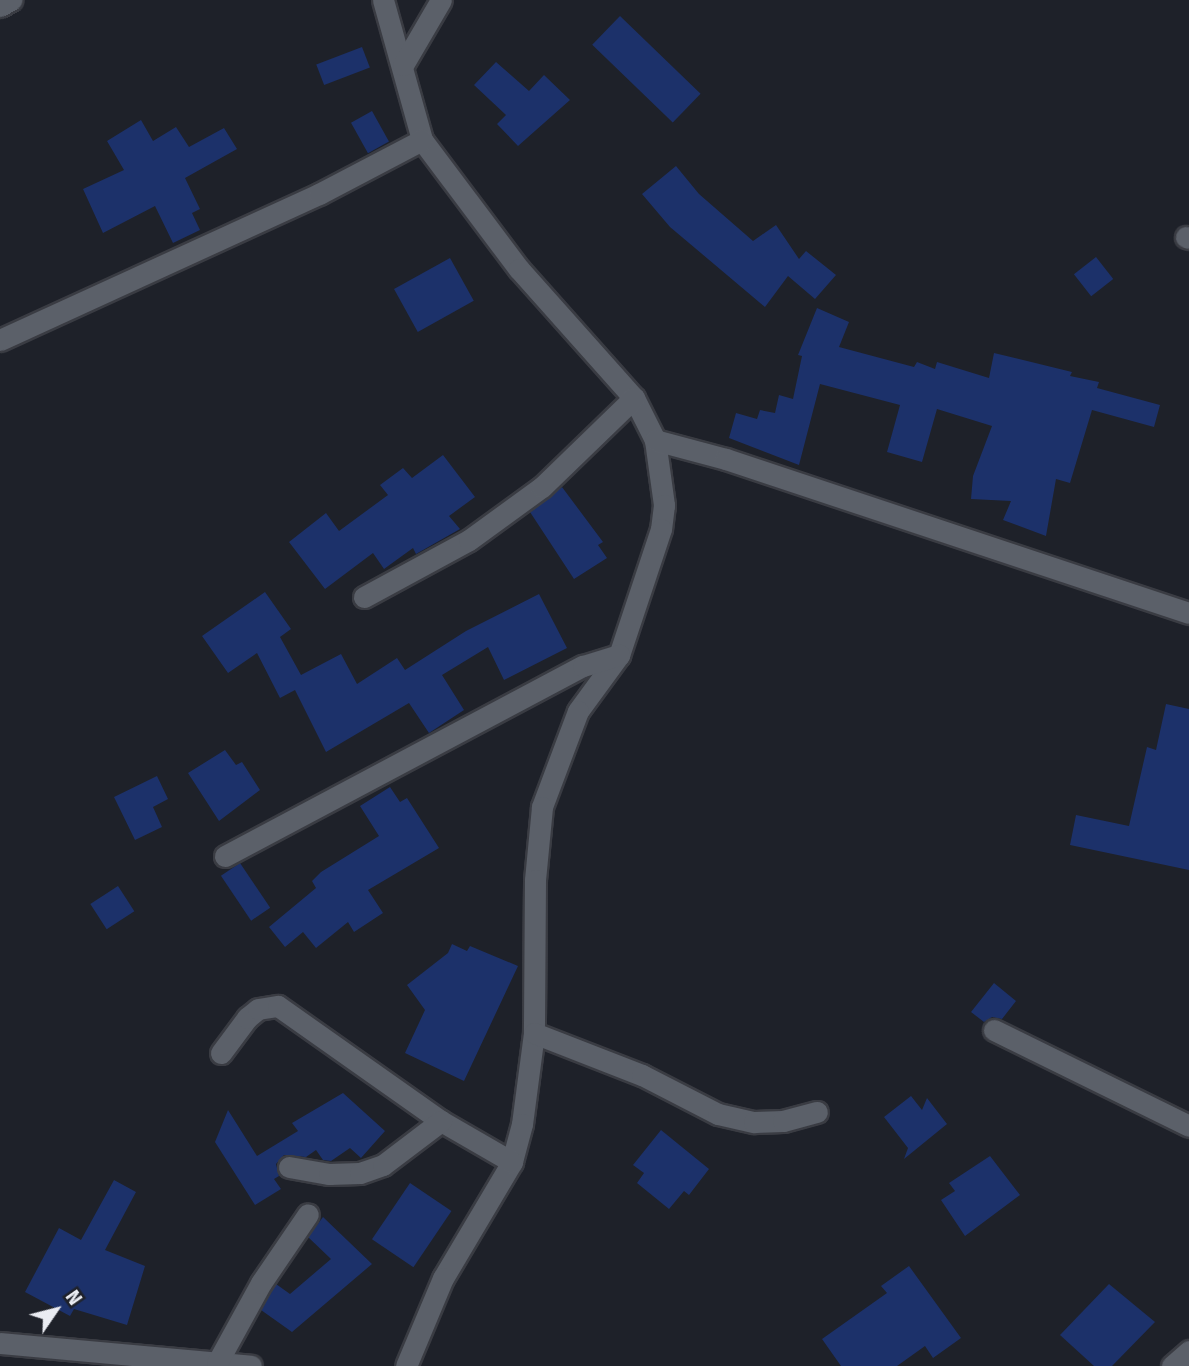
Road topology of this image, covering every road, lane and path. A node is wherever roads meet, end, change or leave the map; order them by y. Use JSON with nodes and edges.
{"nodes":[{"id":1,"x":11,"y":0,"type":"edge"},
{"id":2,"x":383,"y":0,"type":"edge"},
{"id":3,"x":441,"y":0,"type":"edge"},
{"id":4,"x":0,"y":6,"type":"edge"},
{"id":5,"x":403,"y":65,"type":"junction"},
{"id":6,"x":422,"y":140,"type":"junction"},
{"id":7,"x":0,"y":340,"type":"edge"},
{"id":8,"x":634,"y":398,"type":"junction"},
{"id":9,"x":655,"y":440,"type":"junction"},
{"id":10,"x":363,"y":597,"type":"dead end"},
{"id":11,"x":1189,"y":613,"type":"edge"},
{"id":12,"x":619,"y":655,"type":"junction"},
{"id":13,"x":225,"y":856,"type":"dead end"},
{"id":14,"x":994,"y":1030,"type":"dead end"},
{"id":15,"x":534,"y":1033,"type":"junction"},
{"id":16,"x":221,"y":1054,"type":"dead end"},
{"id":17,"x":817,"y":1112,"type":"dead end"},
{"id":18,"x":441,"y":1121,"type":"junction"},
{"id":19,"x":1189,"y":1126,"type":"edge"},
{"id":20,"x":512,"y":1161,"type":"junction"},
{"id":21,"x":289,"y":1167,"type":"dead end"},
{"id":22,"x":308,"y":1214,"type":"dead end"},
{"id":23,"x":0,"y":1343,"type":"edge"},
{"id":24,"x":1189,"y":1351,"type":"edge"},
{"id":25,"x":217,"y":1363,"type":"junction"},
{"id":26,"x":251,"y":1366,"type":"edge"},
{"id":27,"x":406,"y":1366,"type":"edge"},
{"id":28,"x":1172,"y":1366,"type":"edge"}],
"edges":[{"from":1,"to":4,"type":"street"},
{"from":2,"to":5,"type":"street"},
{"from":3,"to":5,"type":"street"},
{"from":5,"to":6,"type":"street"},
{"from":6,"to":7,"type":"street"},
{"from":6,"to":8,"type":"street"},
{"from":8,"to":9,"type":"street"},
{"from":8,"to":10,"type":"street"},
{"from":9,"to":11,"type":"street"},
{"from":9,"to":12,"type":"street"},
{"from":12,"to":13,"type":"street"},
{"from":12,"to":15,"type":"street"},
{"from":14,"to":19,"type":"street"},
{"from":15,"to":17,"type":"street"},
{"from":15,"to":20,"type":"street"},
{"from":16,"to":18,"type":"street"},
{"from":18,"to":20,"type":"street"},
{"from":18,"to":21,"type":"street"},
{"from":20,"to":27,"type":"street"},
{"from":22,"to":25,"type":"street"},
{"from":23,"to":25,"type":"street"},
{"from":24,"to":28,"type":"street"},
{"from":25,"to":26,"type":"street"}]}
